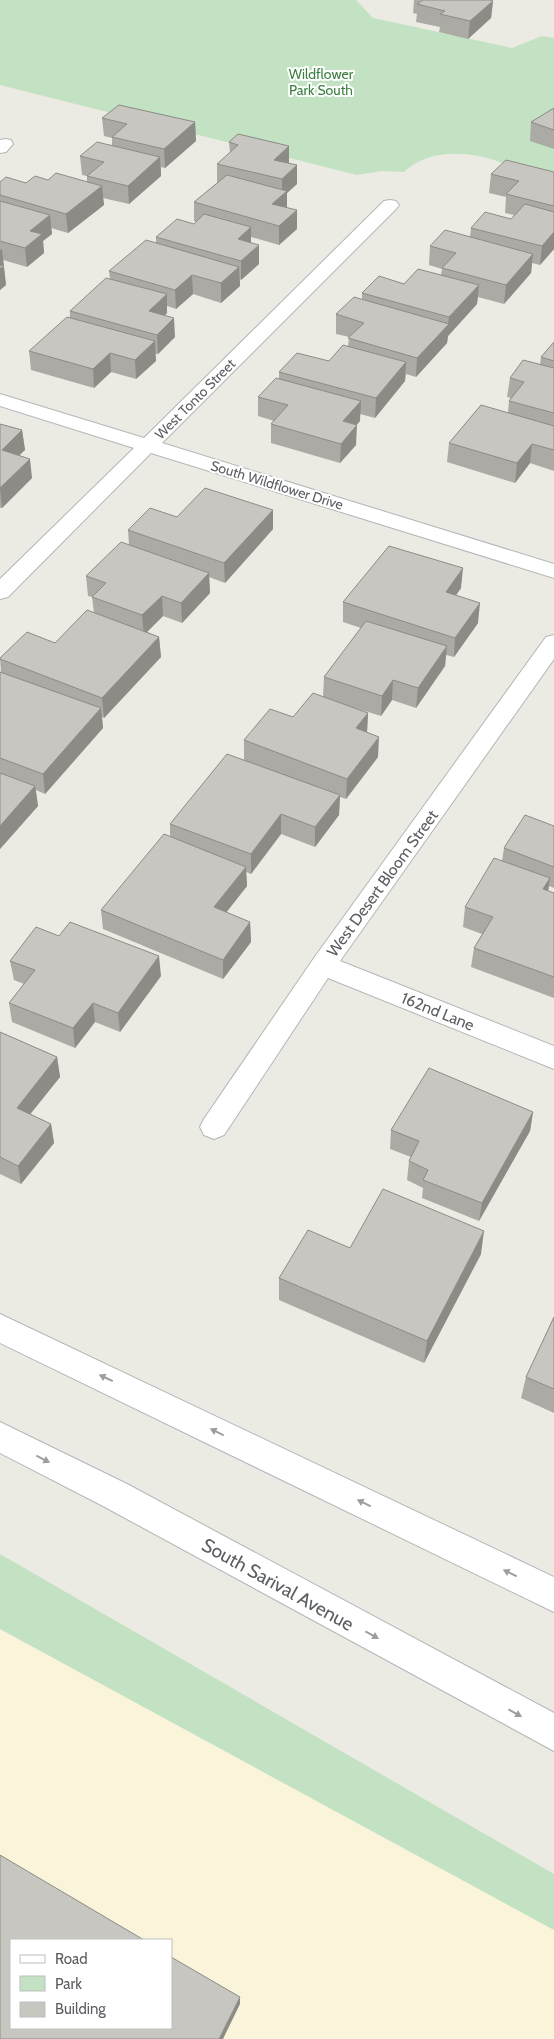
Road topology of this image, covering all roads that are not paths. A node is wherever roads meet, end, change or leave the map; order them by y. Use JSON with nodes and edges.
{"nodes":[{"id":1,"x":390,"y":204,"type":"dead end"},
{"id":2,"x":0,"y":400,"type":"edge"},
{"id":3,"x":148,"y":445,"type":"junction"},
{"id":4,"x":554,"y":571,"type":"edge"},
{"id":5,"x":0,"y":592,"type":"edge"},
{"id":6,"x":554,"y":642,"type":"edge"},
{"id":7,"x":323,"y":965,"type":"junction"},
{"id":8,"x":554,"y":1058,"type":"edge"},
{"id":9,"x":214,"y":1127,"type":"dead end"},
{"id":10,"x":0,"y":1328,"type":"edge"},
{"id":11,"x":0,"y":1437,"type":"edge"},
{"id":12,"x":554,"y":1595,"type":"edge"},
{"id":13,"x":554,"y":1733,"type":"edge"}],
"edges":[{"from":1,"to":3,"type":"street","name":"West Tonto Street"},
{"from":2,"to":3,"type":"street","name":"South Wildflower Drive"},
{"from":3,"to":4,"type":"street","name":"South Wildflower Drive"},
{"from":3,"to":5,"type":"street","name":"West Tonto Street"},
{"from":6,"to":7,"type":"street","name":"West Desert Bloom Street"},
{"from":7,"to":8,"type":"street","name":"162nd Lane"},
{"from":7,"to":9,"type":"street","name":"West Desert Bloom Street"},
{"from":12,"to":10,"type":"street","one_way":true},
{"from":11,"to":13,"type":"street","name":"South Sarival Avenue","one_way":true}]}
